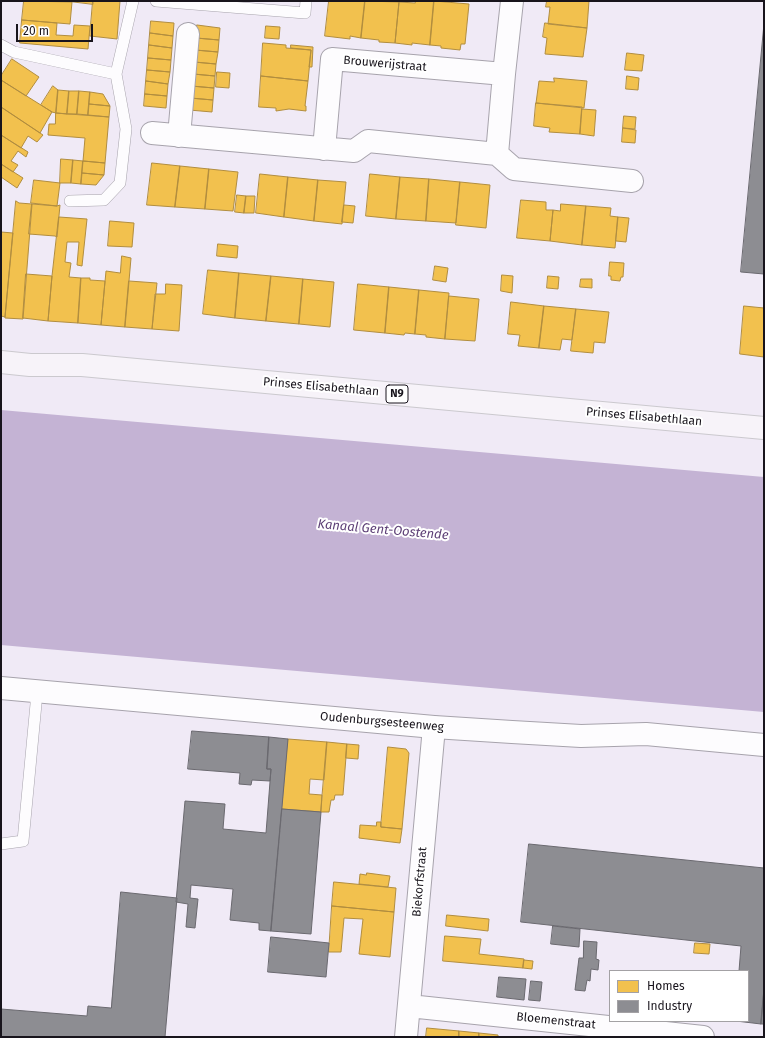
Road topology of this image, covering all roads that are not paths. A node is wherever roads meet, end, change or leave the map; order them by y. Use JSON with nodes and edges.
{"nodes":[{"id":1,"x":133,"y":1,"type":"edge"},
{"id":2,"x":156,"y":1,"type":"edge"},
{"id":3,"x":306,"y":1,"type":"edge"},
{"id":4,"x":512,"y":1,"type":"edge"},
{"id":5,"x":188,"y":34,"type":"dead end"},
{"id":6,"x":1,"y":45,"type":"edge"},
{"id":7,"x":116,"y":74,"type":"junction"},
{"id":8,"x":504,"y":74,"type":"junction"},
{"id":9,"x":152,"y":133,"type":"dead end"},
{"id":10,"x":179,"y":136,"type":"junction"},
{"id":11,"x":324,"y":149,"type":"junction"},
{"id":12,"x":497,"y":154,"type":"junction"},
{"id":13,"x":632,"y":181,"type":"dead end"},
{"id":14,"x":70,"y":201,"type":"dead end"},
{"id":15,"x":1,"y":362,"type":"edge"},
{"id":16,"x":764,"y":428,"type":"edge"},
{"id":17,"x":1,"y":688,"type":"edge"},
{"id":18,"x":36,"y":691,"type":"junction"},
{"id":19,"x":434,"y":726,"type":"junction"},
{"id":20,"x":764,"y":745,"type":"edge"},
{"id":21,"x":1,"y":844,"type":"edge"},
{"id":22,"x":409,"y":1006,"type":"junction"},
{"id":23,"x":406,"y":1037,"type":"edge"},
{"id":24,"x":703,"y":1037,"type":"edge"}],
"edges":[{"from":1,"to":7,"type":"lane"},
{"from":2,"to":3,"type":"lane"},
{"from":4,"to":8,"type":"street"},
{"from":5,"to":10,"type":"street"},
{"from":6,"to":7,"type":"lane"},
{"from":7,"to":14,"type":"lane"},
{"from":8,"to":11,"type":"street","name":"Brouwerijstraat"},
{"from":8,"to":12,"type":"street"},
{"from":9,"to":10,"type":"street"},
{"from":10,"to":11,"type":"street"},
{"from":11,"to":12,"type":"street"},
{"from":12,"to":13,"type":"street"},
{"from":15,"to":16,"type":"main road","name":"Prinses Elisabethlaan","number":"N9"},
{"from":17,"to":18,"type":"street","name":"Oudenburgsesteenweg"},
{"from":18,"to":19,"type":"street","name":"Oudenburgsesteenweg"},
{"from":18,"to":21,"type":"lane"},
{"from":19,"to":20,"type":"street","name":"Oudenburgsesteenweg"},
{"from":19,"to":22,"type":"street","name":"Biekorfstraat"},
{"from":22,"to":23,"type":"street","name":"Biekorfstraat"},
{"from":22,"to":24,"type":"street","name":"Bloemenstraat"}]}
